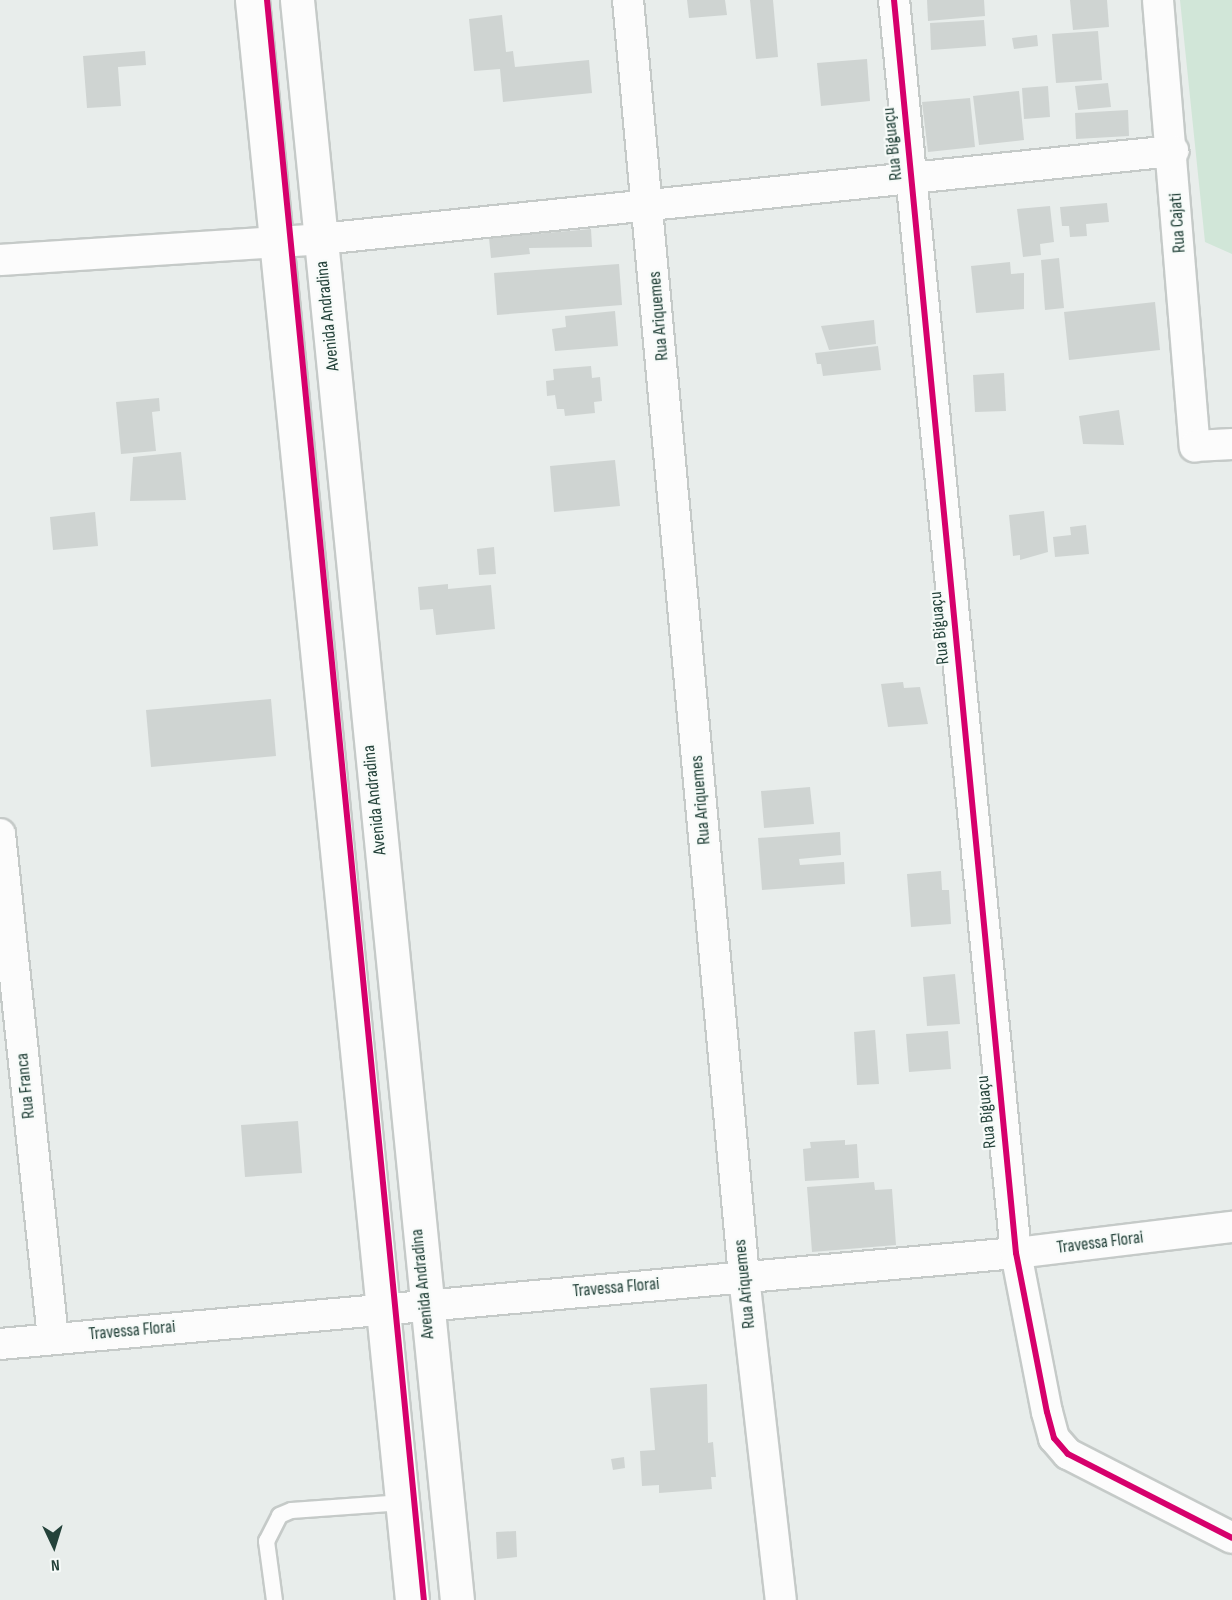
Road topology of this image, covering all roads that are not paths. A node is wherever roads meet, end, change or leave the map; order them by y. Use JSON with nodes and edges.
{"nodes":[{"id":1,"x":252,"y":0,"type":"edge"},
{"id":2,"x":297,"y":0,"type":"edge"},
{"id":3,"x":628,"y":0,"type":"edge"},
{"id":4,"x":894,"y":0,"type":"edge"},
{"id":5,"x":1158,"y":0,"type":"edge"},
{"id":6,"x":1173,"y":151,"type":"junction"},
{"id":7,"x":911,"y":176,"type":"junction"},
{"id":8,"x":649,"y":204,"type":"junction"},
{"id":9,"x":321,"y":238,"type":"junction"},
{"id":10,"x":276,"y":243,"type":"junction"},
{"id":11,"x":0,"y":260,"type":"edge"},
{"id":12,"x":1232,"y":444,"type":"edge"},
{"id":13,"x":0,"y":834,"type":"edge"},
{"id":14,"x":1232,"y":1227,"type":"edge"},
{"id":15,"x":1016,"y":1253,"type":"junction"},
{"id":16,"x":744,"y":1277,"type":"junction"},
{"id":17,"x":424,"y":1304,"type":"junction"},
{"id":18,"x":382,"y":1307,"type":"junction"},
{"id":19,"x":53,"y":1338,"type":"junction"},
{"id":20,"x":0,"y":1344,"type":"edge"},
{"id":21,"x":403,"y":1502,"type":"junction"},
{"id":22,"x":1227,"y":1531,"type":"edge"},
{"id":23,"x":274,"y":1600,"type":"edge"},
{"id":24,"x":412,"y":1600,"type":"edge"},
{"id":25,"x":457,"y":1600,"type":"edge"},
{"id":26,"x":781,"y":1600,"type":"edge"}],
"edges":[{"from":1,"to":10,"type":"main road"},
{"from":2,"to":9,"type":"main road","name":"Avenida Andradina"},
{"from":3,"to":8,"type":"street","name":"Rua Ariquemes"},
{"from":4,"to":7,"type":"street","name":"Rua Biguaçu"},
{"from":5,"to":6,"type":"street","name":"Rua Cajati"},
{"from":6,"to":7,"type":"street"},
{"from":6,"to":12,"type":"street","name":"Rua Cajati"},
{"from":7,"to":8,"type":"street"},
{"from":7,"to":15,"type":"street","name":"Rua Biguaçu"},
{"from":8,"to":9,"type":"street"},
{"from":8,"to":16,"type":"street","name":"Rua Ariquemes"},
{"from":9,"to":10,"type":"street"},
{"from":9,"to":17,"type":"main road","name":"Avenida Andradina"},
{"from":10,"to":11,"type":"street"},
{"from":10,"to":18,"type":"main road"},
{"from":13,"to":19,"type":"street","name":"Rua Franca"},
{"from":14,"to":15,"type":"street","name":"Travessa Florai"},
{"from":15,"to":16,"type":"street","name":"Travessa Florai"},
{"from":15,"to":22,"type":"street","name":"Rua Biguaçu"},
{"from":16,"to":17,"type":"street","name":"Travessa Florai"},
{"from":16,"to":26,"type":"street","name":"Rua Ariquemes"},
{"from":17,"to":18,"type":"street","name":"Travessa Florai"},
{"from":17,"to":25,"type":"main road","name":"Avenida Andradina"},
{"from":18,"to":19,"type":"street","name":"Travessa Florai"},
{"from":18,"to":21,"type":"main road"},
{"from":19,"to":20,"type":"street","name":"Travessa Florai"},
{"from":21,"to":23,"type":"lane"},
{"from":21,"to":24,"type":"main road"}]}
